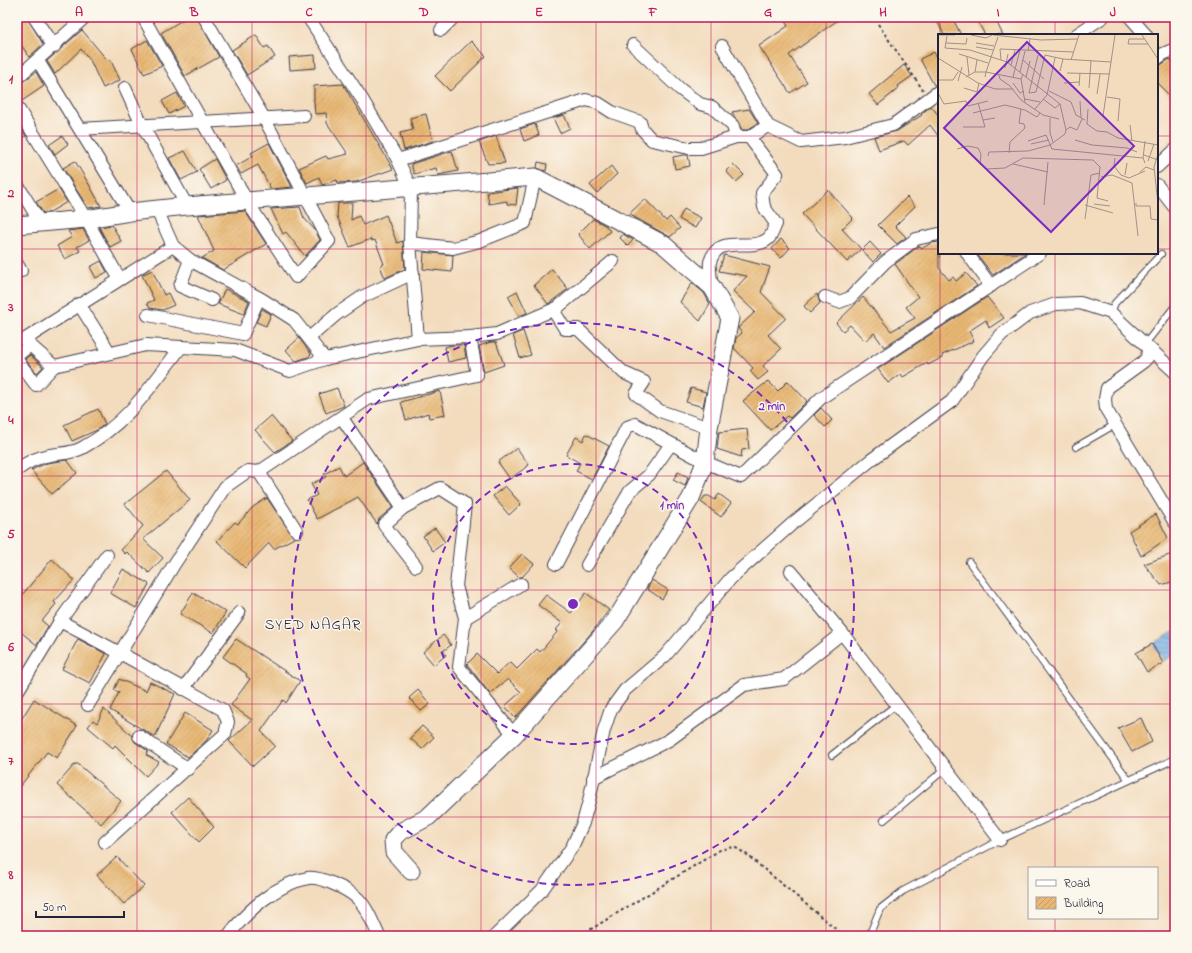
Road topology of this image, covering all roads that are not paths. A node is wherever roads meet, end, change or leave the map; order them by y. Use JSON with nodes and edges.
{"nodes":[{"id":1,"x":34,"y":17,"type":"edge"},
{"id":2,"x":85,"y":17,"type":"edge"},
{"id":3,"x":143,"y":17,"type":"edge"},
{"id":4,"x":204,"y":17,"type":"edge"},
{"id":5,"x":308,"y":17,"type":"edge"},
{"id":6,"x":454,"y":17,"type":"edge"},
{"id":7,"x":1103,"y":17,"type":"edge"},
{"id":8,"x":1130,"y":17,"type":"edge"},
{"id":9,"x":441,"y":30,"type":"dead end"},
{"id":10,"x":1078,"y":34,"type":"edge"},
{"id":11,"x":1145,"y":34,"type":"edge"},
{"id":12,"x":633,"y":45,"type":"dead end"},
{"id":13,"x":54,"y":46,"type":"junction"},
{"id":14,"x":722,"y":46,"type":"dead end"},
{"id":15,"x":1175,"y":49,"type":"edge"},
{"id":16,"x":1159,"y":54,"type":"edge"},
{"id":17,"x":38,"y":61,"type":"junction"},
{"id":18,"x":19,"y":73,"type":"edge"},
{"id":19,"x":124,"y":88,"type":"dead end"},
{"id":20,"x":938,"y":92,"type":"edge"},
{"id":21,"x":17,"y":107,"type":"edge"},
{"id":22,"x":304,"y":116,"type":"dead end"},
{"id":23,"x":264,"y":118,"type":"junction"},
{"id":24,"x":203,"y":122,"type":"junction"},
{"id":25,"x":142,"y":125,"type":"junction"},
{"id":26,"x":768,"y":126,"type":"junction"},
{"id":27,"x":80,"y":129,"type":"junction"},
{"id":28,"x":736,"y":137,"type":"junction"},
{"id":29,"x":749,"y":137,"type":"junction"},
{"id":30,"x":1175,"y":150,"type":"edge"},
{"id":31,"x":398,"y":160,"type":"junction"},
{"id":32,"x":1158,"y":166,"type":"edge"},
{"id":33,"x":535,"y":177,"type":"junction"},
{"id":34,"x":17,"y":184,"type":"edge"},
{"id":35,"x":1158,"y":186,"type":"edge"},
{"id":36,"x":411,"y":189,"type":"junction"},
{"id":37,"x":305,"y":195,"type":"junction"},
{"id":38,"x":246,"y":201,"type":"junction"},
{"id":39,"x":187,"y":206,"type":"junction"},
{"id":40,"x":1175,"y":208,"type":"edge"},
{"id":41,"x":157,"y":210,"type":"junction"},
{"id":42,"x":130,"y":212,"type":"junction"},
{"id":43,"x":86,"y":219,"type":"junction"},
{"id":44,"x":40,"y":222,"type":"junction"},
{"id":45,"x":17,"y":225,"type":"edge"},
{"id":46,"x":938,"y":234,"type":"edge"},
{"id":47,"x":410,"y":243,"type":"junction"},
{"id":48,"x":173,"y":246,"type":"junction"},
{"id":49,"x":968,"y":254,"type":"edge"},
{"id":50,"x":1039,"y":254,"type":"edge"},
{"id":51,"x":1161,"y":254,"type":"dead end"},
{"id":52,"x":190,"y":260,"type":"junction"},
{"id":53,"x":613,"y":261,"type":"dead end"},
{"id":54,"x":412,"y":273,"type":"junction"},
{"id":55,"x":119,"y":278,"type":"junction"},
{"id":56,"x":991,"y":286,"type":"junction"},
{"id":57,"x":712,"y":287,"type":"junction"},
{"id":58,"x":825,"y":297,"type":"dead end"},
{"id":59,"x":259,"y":298,"type":"junction"},
{"id":60,"x":212,"y":300,"type":"dead end"},
{"id":61,"x":79,"y":304,"type":"junction"},
{"id":62,"x":1175,"y":306,"type":"edge"},
{"id":63,"x":553,"y":310,"type":"junction"},
{"id":64,"x":1111,"y":313,"type":"junction"},
{"id":65,"x":148,"y":315,"type":"dead end"},
{"id":66,"x":470,"y":337,"type":"junction"},
{"id":67,"x":308,"y":338,"type":"junction"},
{"id":68,"x":418,"y":339,"type":"junction"},
{"id":69,"x":30,"y":345,"type":"junction"},
{"id":70,"x":1146,"y":346,"type":"junction"},
{"id":71,"x":181,"y":347,"type":"junction"},
{"id":72,"x":110,"y":353,"type":"junction"},
{"id":73,"x":17,"y":356,"type":"edge"},
{"id":74,"x":325,"y":359,"type":"junction"},
{"id":75,"x":17,"y":360,"type":"edge"},
{"id":76,"x":54,"y":366,"type":"junction"},
{"id":77,"x":1174,"y":367,"type":"edge"},
{"id":78,"x":342,"y":418,"type":"junction"},
{"id":79,"x":1116,"y":424,"type":"junction"},
{"id":80,"x":709,"y":428,"type":"junction"},
{"id":81,"x":671,"y":444,"type":"junction"},
{"id":82,"x":1076,"y":447,"type":"dead end"},
{"id":83,"x":705,"y":462,"type":"junction"},
{"id":84,"x":17,"y":470,"type":"edge"},
{"id":85,"x":259,"y":472,"type":"junction"},
{"id":86,"x":403,"y":508,"type":"junction"},
{"id":87,"x":1175,"y":523,"type":"edge"},
{"id":88,"x":297,"y":531,"type":"dead end"},
{"id":89,"x":107,"y":555,"type":"dead end"},
{"id":90,"x":969,"y":562,"type":"dead end"},
{"id":91,"x":556,"y":564,"type":"dead end"},
{"id":92,"x":588,"y":565,"type":"dead end"},
{"id":93,"x":416,"y":566,"type":"dead end"},
{"id":94,"x":792,"y":571,"type":"dead end"},
{"id":95,"x":521,"y":584,"type":"dead end"},
{"id":96,"x":239,"y":613,"type":"dead end"},
{"id":97,"x":465,"y":618,"type":"junction"},
{"id":98,"x":60,"y":621,"type":"junction"},
{"id":99,"x":842,"y":633,"type":"junction"},
{"id":100,"x":120,"y":653,"type":"junction"},
{"id":101,"x":183,"y":689,"type":"junction"},
{"id":102,"x":17,"y":692,"type":"edge"},
{"id":103,"x":88,"y":705,"type":"dead end"},
{"id":104,"x":896,"y":705,"type":"junction"},
{"id":105,"x":514,"y":735,"type":"junction"},
{"id":106,"x":139,"y":736,"type":"dead end"},
{"id":107,"x":832,"y":755,"type":"dead end"},
{"id":108,"x":1175,"y":759,"type":"edge"},
{"id":109,"x":188,"y":769,"type":"junction"},
{"id":110,"x":945,"y":769,"type":"junction"},
{"id":111,"x":593,"y":778,"type":"junction"},
{"id":112,"x":1128,"y":780,"type":"junction"},
{"id":113,"x":884,"y":820,"type":"dead end"},
{"id":114,"x":1000,"y":840,"type":"junction"},
{"id":115,"x":105,"y":842,"type":"dead end"},
{"id":116,"x":411,"y":871,"type":"dead end"},
{"id":117,"x":228,"y":936,"type":"edge"},
{"id":118,"x":379,"y":936,"type":"edge"},
{"id":119,"x":495,"y":936,"type":"edge"},
{"id":120,"x":869,"y":936,"type":"edge"}],
"edges":[{"from":1,"to":13,"type":"street"},
{"from":2,"to":13,"type":"street"},
{"from":3,"to":24,"type":"street"},
{"from":4,"to":23,"type":"street"},
{"from":5,"to":31,"type":"street"},
{"from":6,"to":9,"type":"street"},
{"from":7,"to":10,"type":"street"},
{"from":8,"to":11,"type":"street"},
{"from":12,"to":28,"type":"street"},
{"from":13,"to":17,"type":"street"},
{"from":14,"to":26,"type":"street"},
{"from":15,"to":16,"type":"street"},
{"from":17,"to":18,"type":"street"},
{"from":17,"to":27,"type":"street"},
{"from":19,"to":25,"type":"street"},
{"from":20,"to":26,"type":"street"},
{"from":21,"to":43,"type":"street"},
{"from":22,"to":23,"type":"street"},
{"from":23,"to":24,"type":"street"},
{"from":23,"to":37,"type":"street"},
{"from":24,"to":25,"type":"street"},
{"from":24,"to":38,"type":"street"},
{"from":25,"to":27,"type":"street"},
{"from":25,"to":39,"type":"street"},
{"from":26,"to":29,"type":"street"},
{"from":27,"to":42,"type":"street"},
{"from":28,"to":29,"type":"street"},
{"from":28,"to":31,"type":"street"},
{"from":29,"to":57,"type":"street"},
{"from":30,"to":32,"type":"street"},
{"from":31,"to":36,"type":"street"},
{"from":33,"to":36,"type":"street"},
{"from":33,"to":47,"type":"street"},
{"from":33,"to":57,"type":"street"},
{"from":34,"to":44,"type":"street"},
{"from":35,"to":40,"type":"street"},
{"from":36,"to":37,"type":"street"},
{"from":36,"to":47,"type":"street"},
{"from":37,"to":38,"type":"street"},
{"from":37,"to":38,"type":"street"},
{"from":38,"to":39,"type":"street"},
{"from":39,"to":41,"type":"street"},
{"from":41,"to":42,"type":"street"},
{"from":41,"to":48,"type":"street"},
{"from":42,"to":43,"type":"street"},
{"from":43,"to":44,"type":"street"},
{"from":43,"to":55,"type":"street"},
{"from":44,"to":45,"type":"street"},
{"from":46,"to":58,"type":"street"},
{"from":47,"to":54,"type":"street"},
{"from":48,"to":52,"type":"street"},
{"from":48,"to":55,"type":"street"},
{"from":49,"to":56,"type":"street"},
{"from":50,"to":56,"type":"street"},
{"from":51,"to":64,"type":"lane"},
{"from":52,"to":59,"type":"street"},
{"from":52,"to":60,"type":"street"},
{"from":53,"to":63,"type":"street"},
{"from":54,"to":67,"type":"street"},
{"from":54,"to":68,"type":"street"},
{"from":55,"to":61,"type":"street"},
{"from":56,"to":83,"type":"street"},
{"from":57,"to":80,"type":"street"},
{"from":59,"to":65,"type":"street"},
{"from":59,"to":67,"type":"street"},
{"from":61,"to":69,"type":"street"},
{"from":61,"to":72,"type":"street"},
{"from":62,"to":70,"type":"lane"},
{"from":63,"to":66,"type":"street"},
{"from":63,"to":80,"type":"street"},
{"from":64,"to":70,"type":"street"},
{"from":64,"to":111,"type":"street"},
{"from":66,"to":68,"type":"street"},
{"from":66,"to":78,"type":"street"},
{"from":67,"to":74,"type":"street"},
{"from":68,"to":74,"type":"street"},
{"from":69,"to":73,"type":"street"},
{"from":69,"to":76,"type":"street"},
{"from":70,"to":77,"type":"street"},
{"from":70,"to":79,"type":"street"},
{"from":71,"to":72,"type":"street"},
{"from":71,"to":74,"type":"street"},
{"from":71,"to":84,"type":"street"},
{"from":72,"to":76,"type":"street"},
{"from":75,"to":76,"type":"street"},
{"from":78,"to":85,"type":"street"},
{"from":78,"to":86,"type":"street"},
{"from":79,"to":82,"type":"lane"},
{"from":79,"to":87,"type":"street"},
{"from":80,"to":83,"type":"street"},
{"from":81,"to":83,"type":"street"},
{"from":81,"to":91,"type":"street"},
{"from":81,"to":92,"type":"street"},
{"from":83,"to":105,"type":"street"},
{"from":85,"to":88,"type":"street"},
{"from":85,"to":100,"type":"street"},
{"from":86,"to":93,"type":"street"},
{"from":86,"to":97,"type":"street"},
{"from":89,"to":98,"type":"street"},
{"from":90,"to":112,"type":"lane"},
{"from":94,"to":99,"type":"street"},
{"from":95,"to":97,"type":"street"},
{"from":96,"to":101,"type":"street"},
{"from":97,"to":105,"type":"street"},
{"from":98,"to":100,"type":"street"},
{"from":98,"to":102,"type":"street"},
{"from":99,"to":104,"type":"street"},
{"from":99,"to":111,"type":"street"},
{"from":100,"to":101,"type":"street"},
{"from":100,"to":103,"type":"street"},
{"from":101,"to":109,"type":"street"},
{"from":104,"to":107,"type":"lane"},
{"from":104,"to":110,"type":"street"},
{"from":105,"to":116,"type":"street"},
{"from":106,"to":109,"type":"street"},
{"from":108,"to":112,"type":"lane"},
{"from":109,"to":115,"type":"street"},
{"from":110,"to":113,"type":"lane"},
{"from":110,"to":114,"type":"street"},
{"from":111,"to":119,"type":"street"},
{"from":112,"to":114,"type":"lane"},
{"from":114,"to":120,"type":"lane"},
{"from":117,"to":118,"type":"street"}]}
